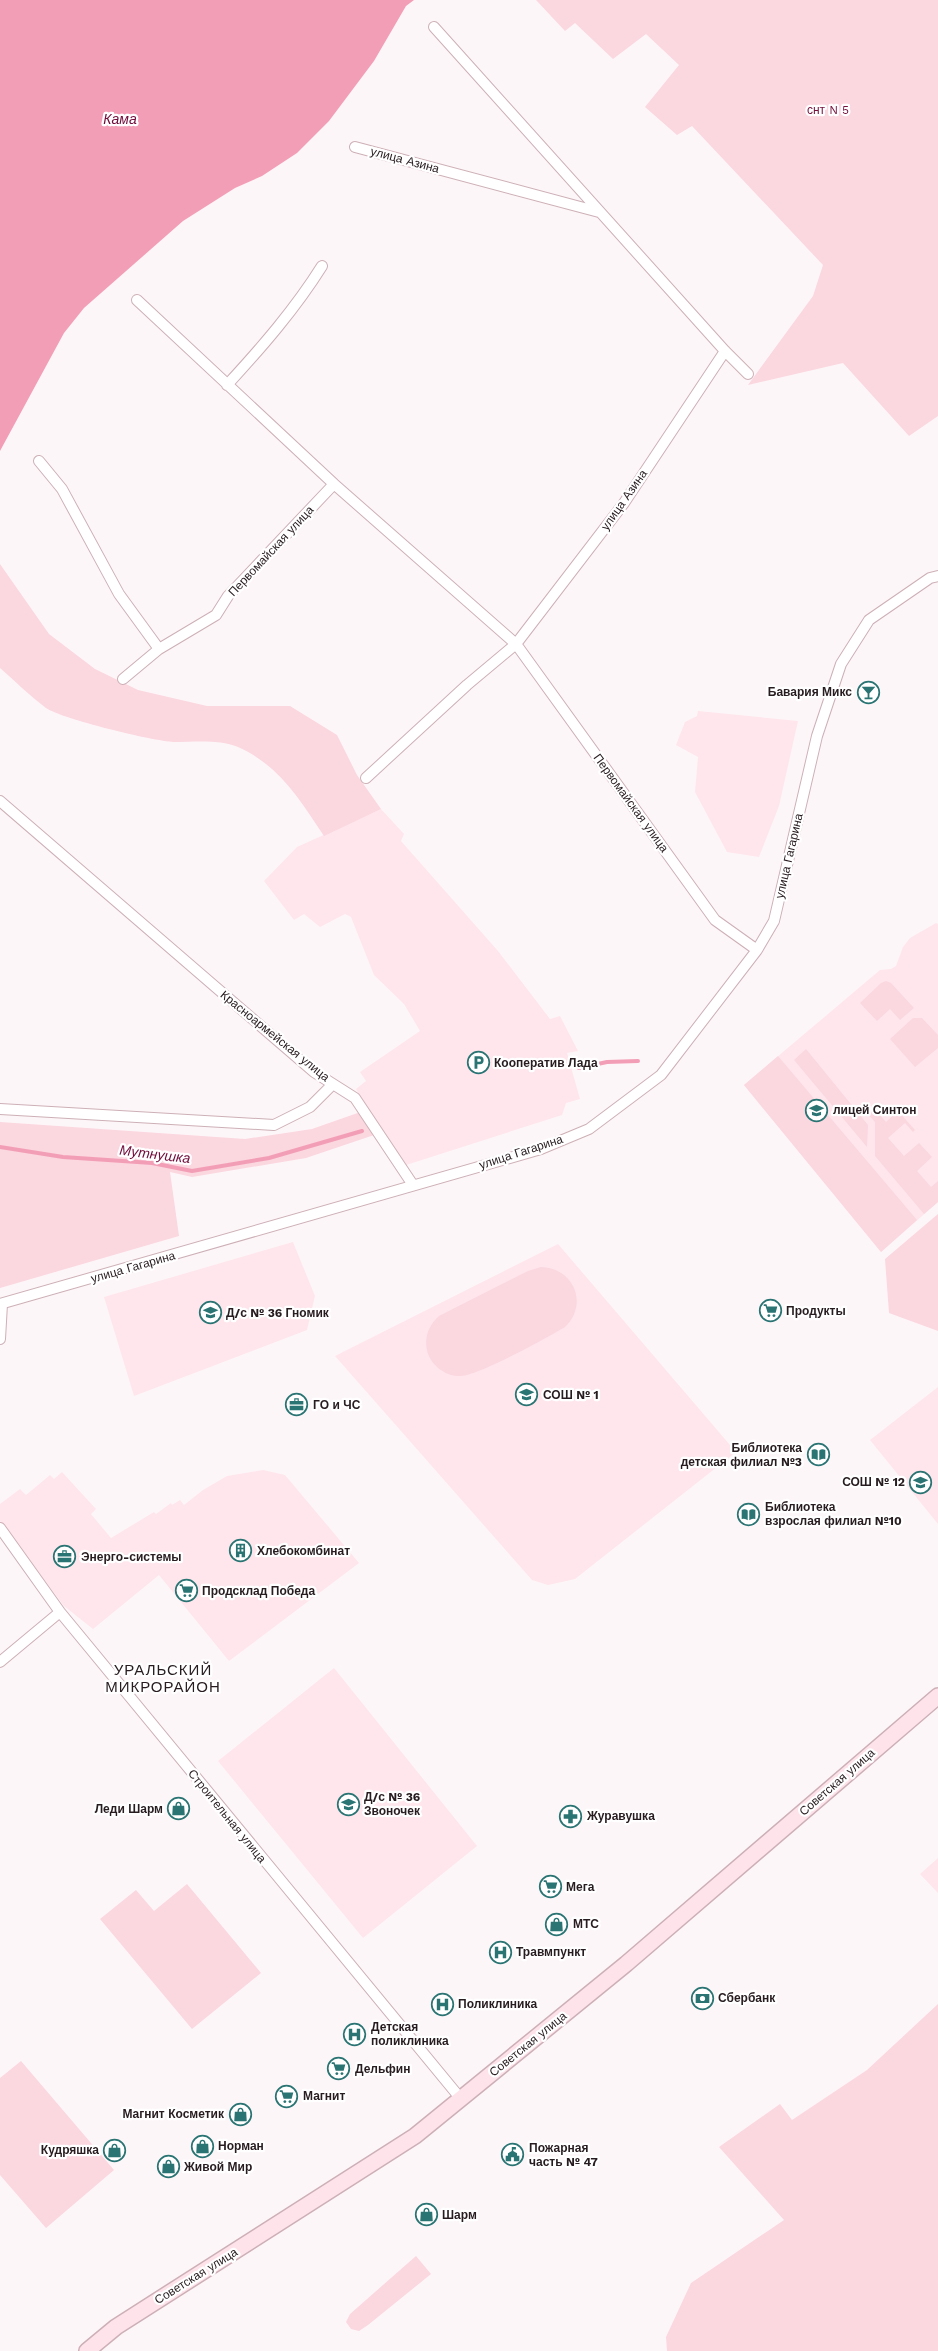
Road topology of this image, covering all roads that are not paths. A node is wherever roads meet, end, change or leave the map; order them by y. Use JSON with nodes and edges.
{"nodes":[{"id":1,"x":434,"y":27,"type":"dead end"},
{"id":2,"x":355,"y":147,"type":"dead end"},
{"id":3,"x":600,"y":212,"type":"junction"},
{"id":4,"x":322,"y":266,"type":"dead end"},
{"id":5,"x":137,"y":300,"type":"dead end"},
{"id":6,"x":724,"y":351,"type":"junction"},
{"id":7,"x":748,"y":374,"type":"dead end"},
{"id":8,"x":227,"y":384,"type":"junction"},
{"id":9,"x":39,"y":461,"type":"dead end"},
{"id":10,"x":334,"y":484,"type":"junction"},
{"id":11,"x":938,"y":576,"type":"edge"},
{"id":12,"x":516,"y":644,"type":"junction"},
{"id":13,"x":159,"y":649,"type":"junction"},
{"id":14,"x":124,"y":679,"type":"dead end"},
{"id":15,"x":366,"y":778,"type":"dead end"},
{"id":16,"x":0,"y":801,"type":"edge"},
{"id":17,"x":757,"y":950,"type":"junction"},
{"id":18,"x":333,"y":1084,"type":"junction"},
{"id":19,"x":0,"y":1109,"type":"edge"},
{"id":20,"x":413,"y":1185,"type":"junction"},
{"id":21,"x":1,"y":1304,"type":"edge"},
{"id":22,"x":0,"y":1339,"type":"edge"},
{"id":23,"x":0,"y":1528,"type":"edge"},
{"id":24,"x":60,"y":1612,"type":"junction"},
{"id":25,"x":0,"y":1662,"type":"edge"},
{"id":26,"x":938,"y":1696,"type":"edge"},
{"id":27,"x":461,"y":2099,"type":"junction"},
{"id":28,"x":87,"y":2351,"type":"edge"}],
"edges":[{"from":1,"to":3,"type":"street"},
{"from":2,"to":3,"type":"street","name":"улица Азина"},
{"from":3,"to":6,"type":"street"},
{"from":4,"to":8,"type":"street"},
{"from":5,"to":8,"type":"street","name":"Первомайская улица"},
{"from":6,"to":7,"type":"street"},
{"from":6,"to":12,"type":"street","name":"улица Азина"},
{"from":8,"to":10,"type":"street","name":"Первомайская улица"},
{"from":9,"to":13,"type":"street"},
{"from":10,"to":12,"type":"street","name":"Первомайская улица"},
{"from":10,"to":13,"type":"street","name":"Первомайская улица"},
{"from":11,"to":17,"type":"street","name":"улица Гагарина"},
{"from":12,"to":15,"type":"street"},
{"from":12,"to":17,"type":"street","name":"Первомайская улица"},
{"from":13,"to":14,"type":"street","name":"Первомайская улица"},
{"from":16,"to":18,"type":"street","name":"Красноармейская улица"},
{"from":17,"to":20,"type":"street","name":"улица Гагарина"},
{"from":18,"to":19,"type":"street","name":"Красноармейская улица"},
{"from":18,"to":20,"type":"street"},
{"from":20,"to":21,"type":"street","name":"улица Гагарина"},
{"from":21,"to":22,"type":"street"},
{"from":23,"to":24,"type":"street","name":"Строительная улица"},
{"from":24,"to":25,"type":"street"},
{"from":24,"to":27,"type":"street","name":"Строительная улица"},
{"from":26,"to":27,"type":"main road","name":"Советская улица"},
{"from":27,"to":28,"type":"main road","name":"Советская улица"}]}
